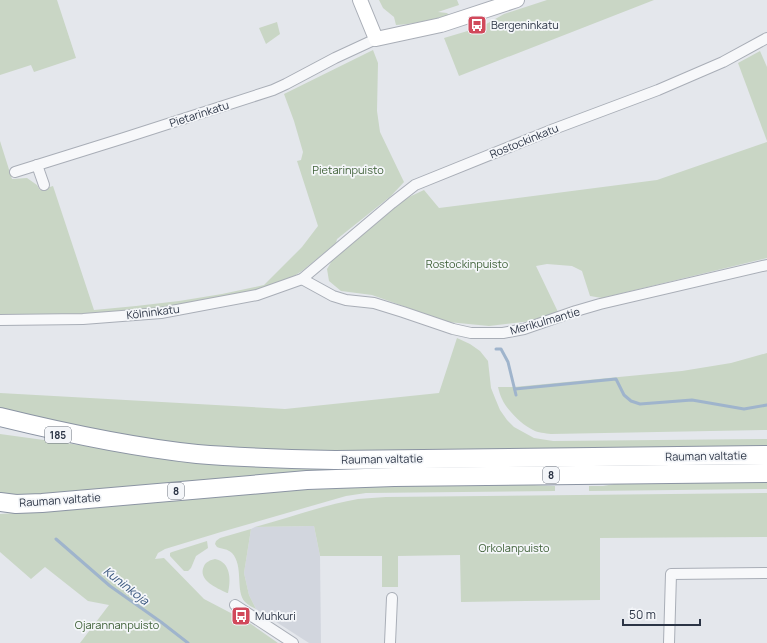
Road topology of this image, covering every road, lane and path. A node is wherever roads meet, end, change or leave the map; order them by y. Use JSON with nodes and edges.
{"nodes":[{"id":1,"x":360,"y":0,"type":"edge"},
{"id":2,"x":517,"y":0,"type":"edge"},
{"id":3,"x":767,"y":38,"type":"edge"},
{"id":4,"x":376,"y":39,"type":"junction"},
{"id":5,"x":37,"y":165,"type":"junction"},
{"id":6,"x":15,"y":172,"type":"dead end"},
{"id":7,"x":44,"y":185,"type":"dead end"},
{"id":8,"x":767,"y":265,"type":"edge"},
{"id":9,"x":302,"y":279,"type":"junction"},
{"id":10,"x":0,"y":320,"type":"edge"},
{"id":11,"x":0,"y":418,"type":"edge"},
{"id":12,"x":0,"y":429,"type":"edge"},
{"id":13,"x":116,"y":442,"type":"junction"},
{"id":14,"x":767,"y":455,"type":"edge"},
{"id":15,"x":767,"y":473,"type":"edge"},
{"id":16,"x":5,"y":503,"type":"edge"},
{"id":17,"x":767,"y":573,"type":"edge"},
{"id":18,"x":392,"y":598,"type":"dead end"},
{"id":19,"x":235,"y":605,"type":"dead end"},
{"id":20,"x":293,"y":643,"type":"edge"},
{"id":21,"x":390,"y":643,"type":"edge"},
{"id":22,"x":669,"y":643,"type":"edge"}],
"edges":[{"from":1,"to":4,"type":"street"},
{"from":2,"to":4,"type":"street"},
{"from":3,"to":9,"type":"street","name":"Rostockinkatu"},
{"from":4,"to":5,"type":"street","name":"Pietarinkatu"},
{"from":5,"to":6,"type":"street","name":"Pietarinkatu"},
{"from":5,"to":7,"type":"street"},
{"from":8,"to":9,"type":"street","name":"Merikulmantie"},
{"from":9,"to":10,"type":"street","name":"Kölninkatu"},
{"from":11,"to":13,"type":"highway","name":"Rauman valtatie","number":"8"},
{"from":12,"to":13,"type":"highway","number":"185"},
{"from":13,"to":14,"type":"highway","name":"Rauman valtatie","number":"8"},
{"from":15,"to":16,"type":"highway","name":"Rauman valtatie","number":"8"},
{"from":17,"to":22,"type":"street"},
{"from":18,"to":21,"type":"street"},
{"from":19,"to":20,"type":"street"}]}
